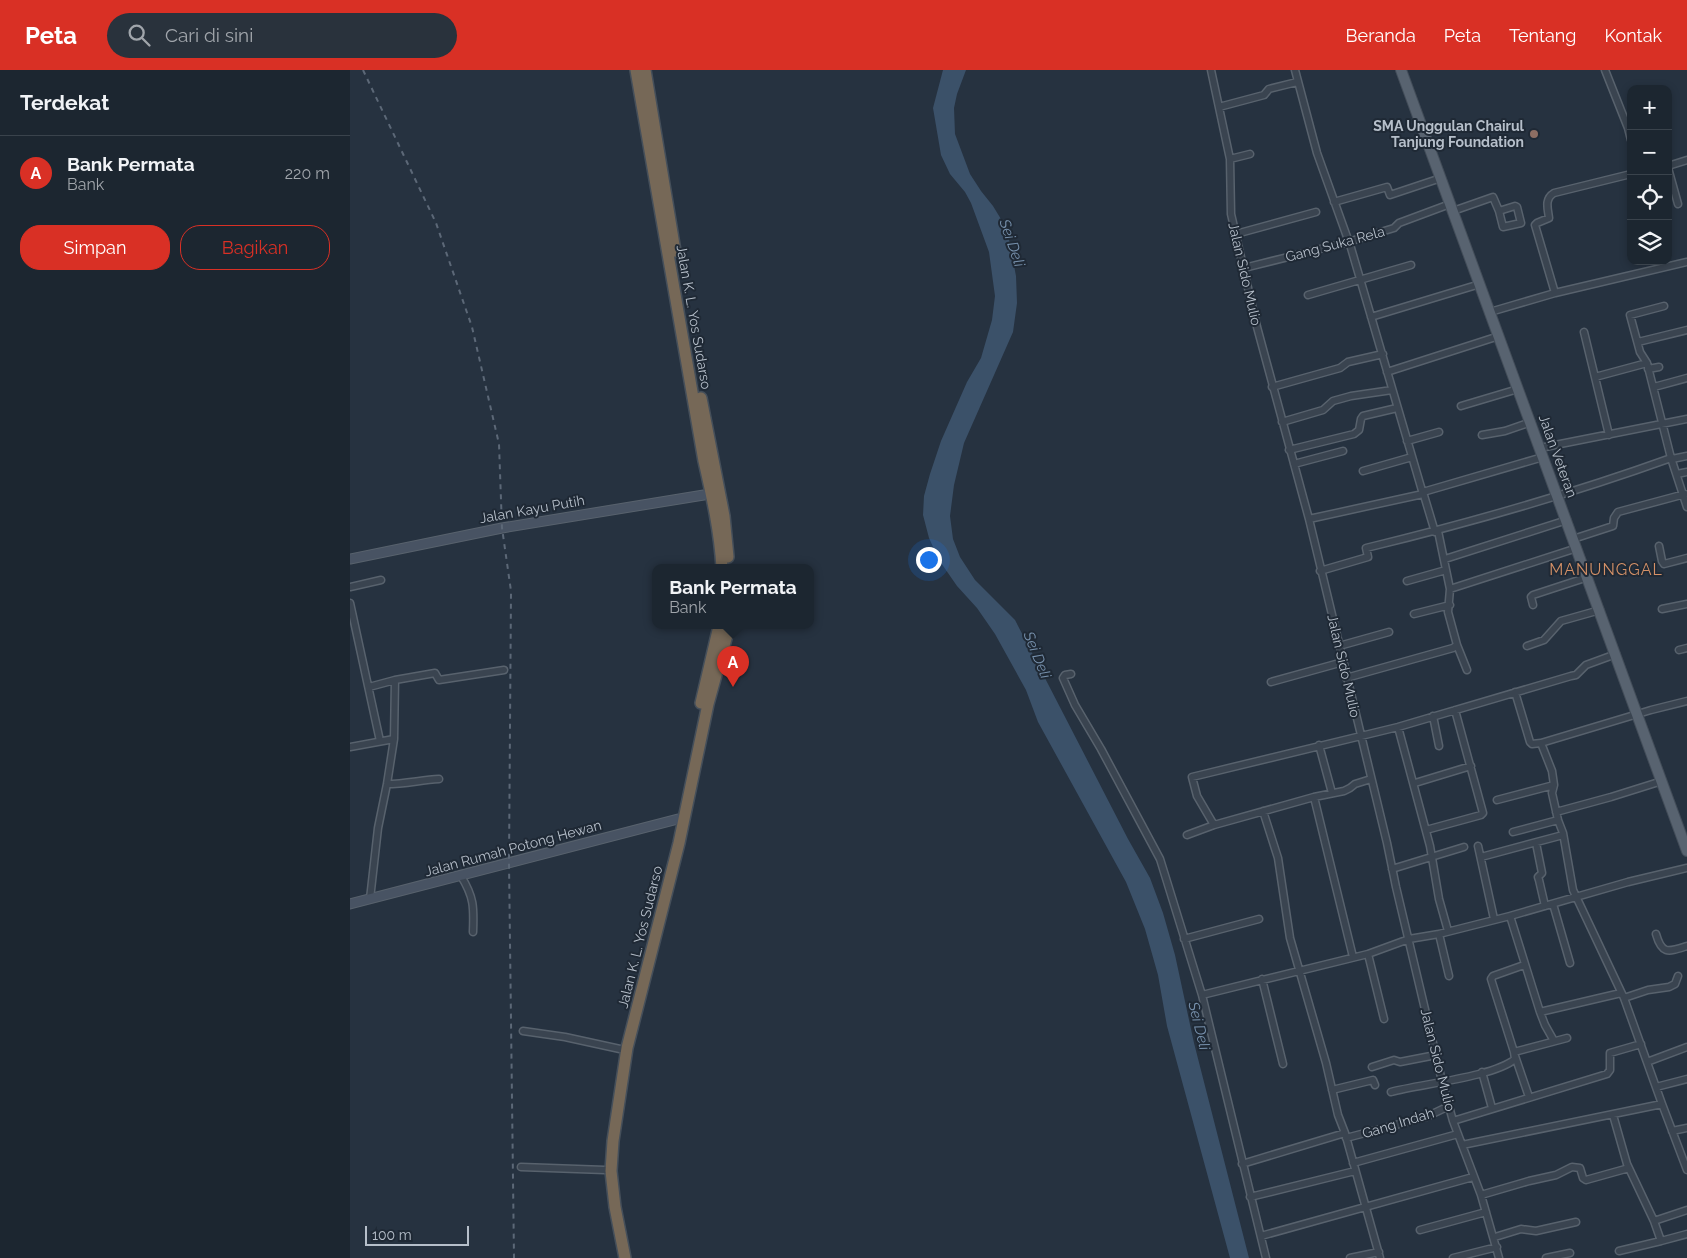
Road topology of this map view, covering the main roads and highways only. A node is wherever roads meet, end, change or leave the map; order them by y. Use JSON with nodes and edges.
{"nodes":[{"id":1,"x":636,"y":70,"type":"edge"},
{"id":2,"x":645,"y":70,"type":"edge"},
{"id":3,"x":1401,"y":70,"type":"edge"},
{"id":4,"x":716,"y":493,"type":"junction"},
{"id":5,"x":722,"y":564,"type":"edge"},
{"id":6,"x":729,"y":564,"type":"edge"},
{"id":7,"x":718,"y":629,"type":"edge"},
{"id":8,"x":728,"y":629,"type":"edge"},
{"id":9,"x":681,"y":819,"type":"junction"},
{"id":10,"x":1687,"y":851,"type":"edge"},
{"id":11,"x":618,"y":1258,"type":"edge"},
{"id":12,"x":625,"y":1258,"type":"edge"}],
"edges":[{"from":1,"to":4,"type":"highway","name":"Jalan K. L. Yos Sudarso"},
{"from":2,"to":4,"type":"highway","name":"Jalan K. L. Yos Sudarso"},
{"from":3,"to":10,"type":"main road","name":"Jalan Veteran"},
{"from":4,"to":5,"type":"highway","name":"Jalan K. L. Yos Sudarso"},
{"from":4,"to":6,"type":"highway","name":"Jalan K. L. Yos Sudarso"},
{"from":7,"to":9,"type":"highway","name":"Jalan K. L. Yos Sudarso"},
{"from":8,"to":9,"type":"highway","name":"Jalan K. L. Yos Sudarso"},
{"from":9,"to":11,"type":"highway","name":"Jalan K. L. Yos Sudarso"},
{"from":9,"to":12,"type":"highway","name":"Jalan K. L. Yos Sudarso"}]}
